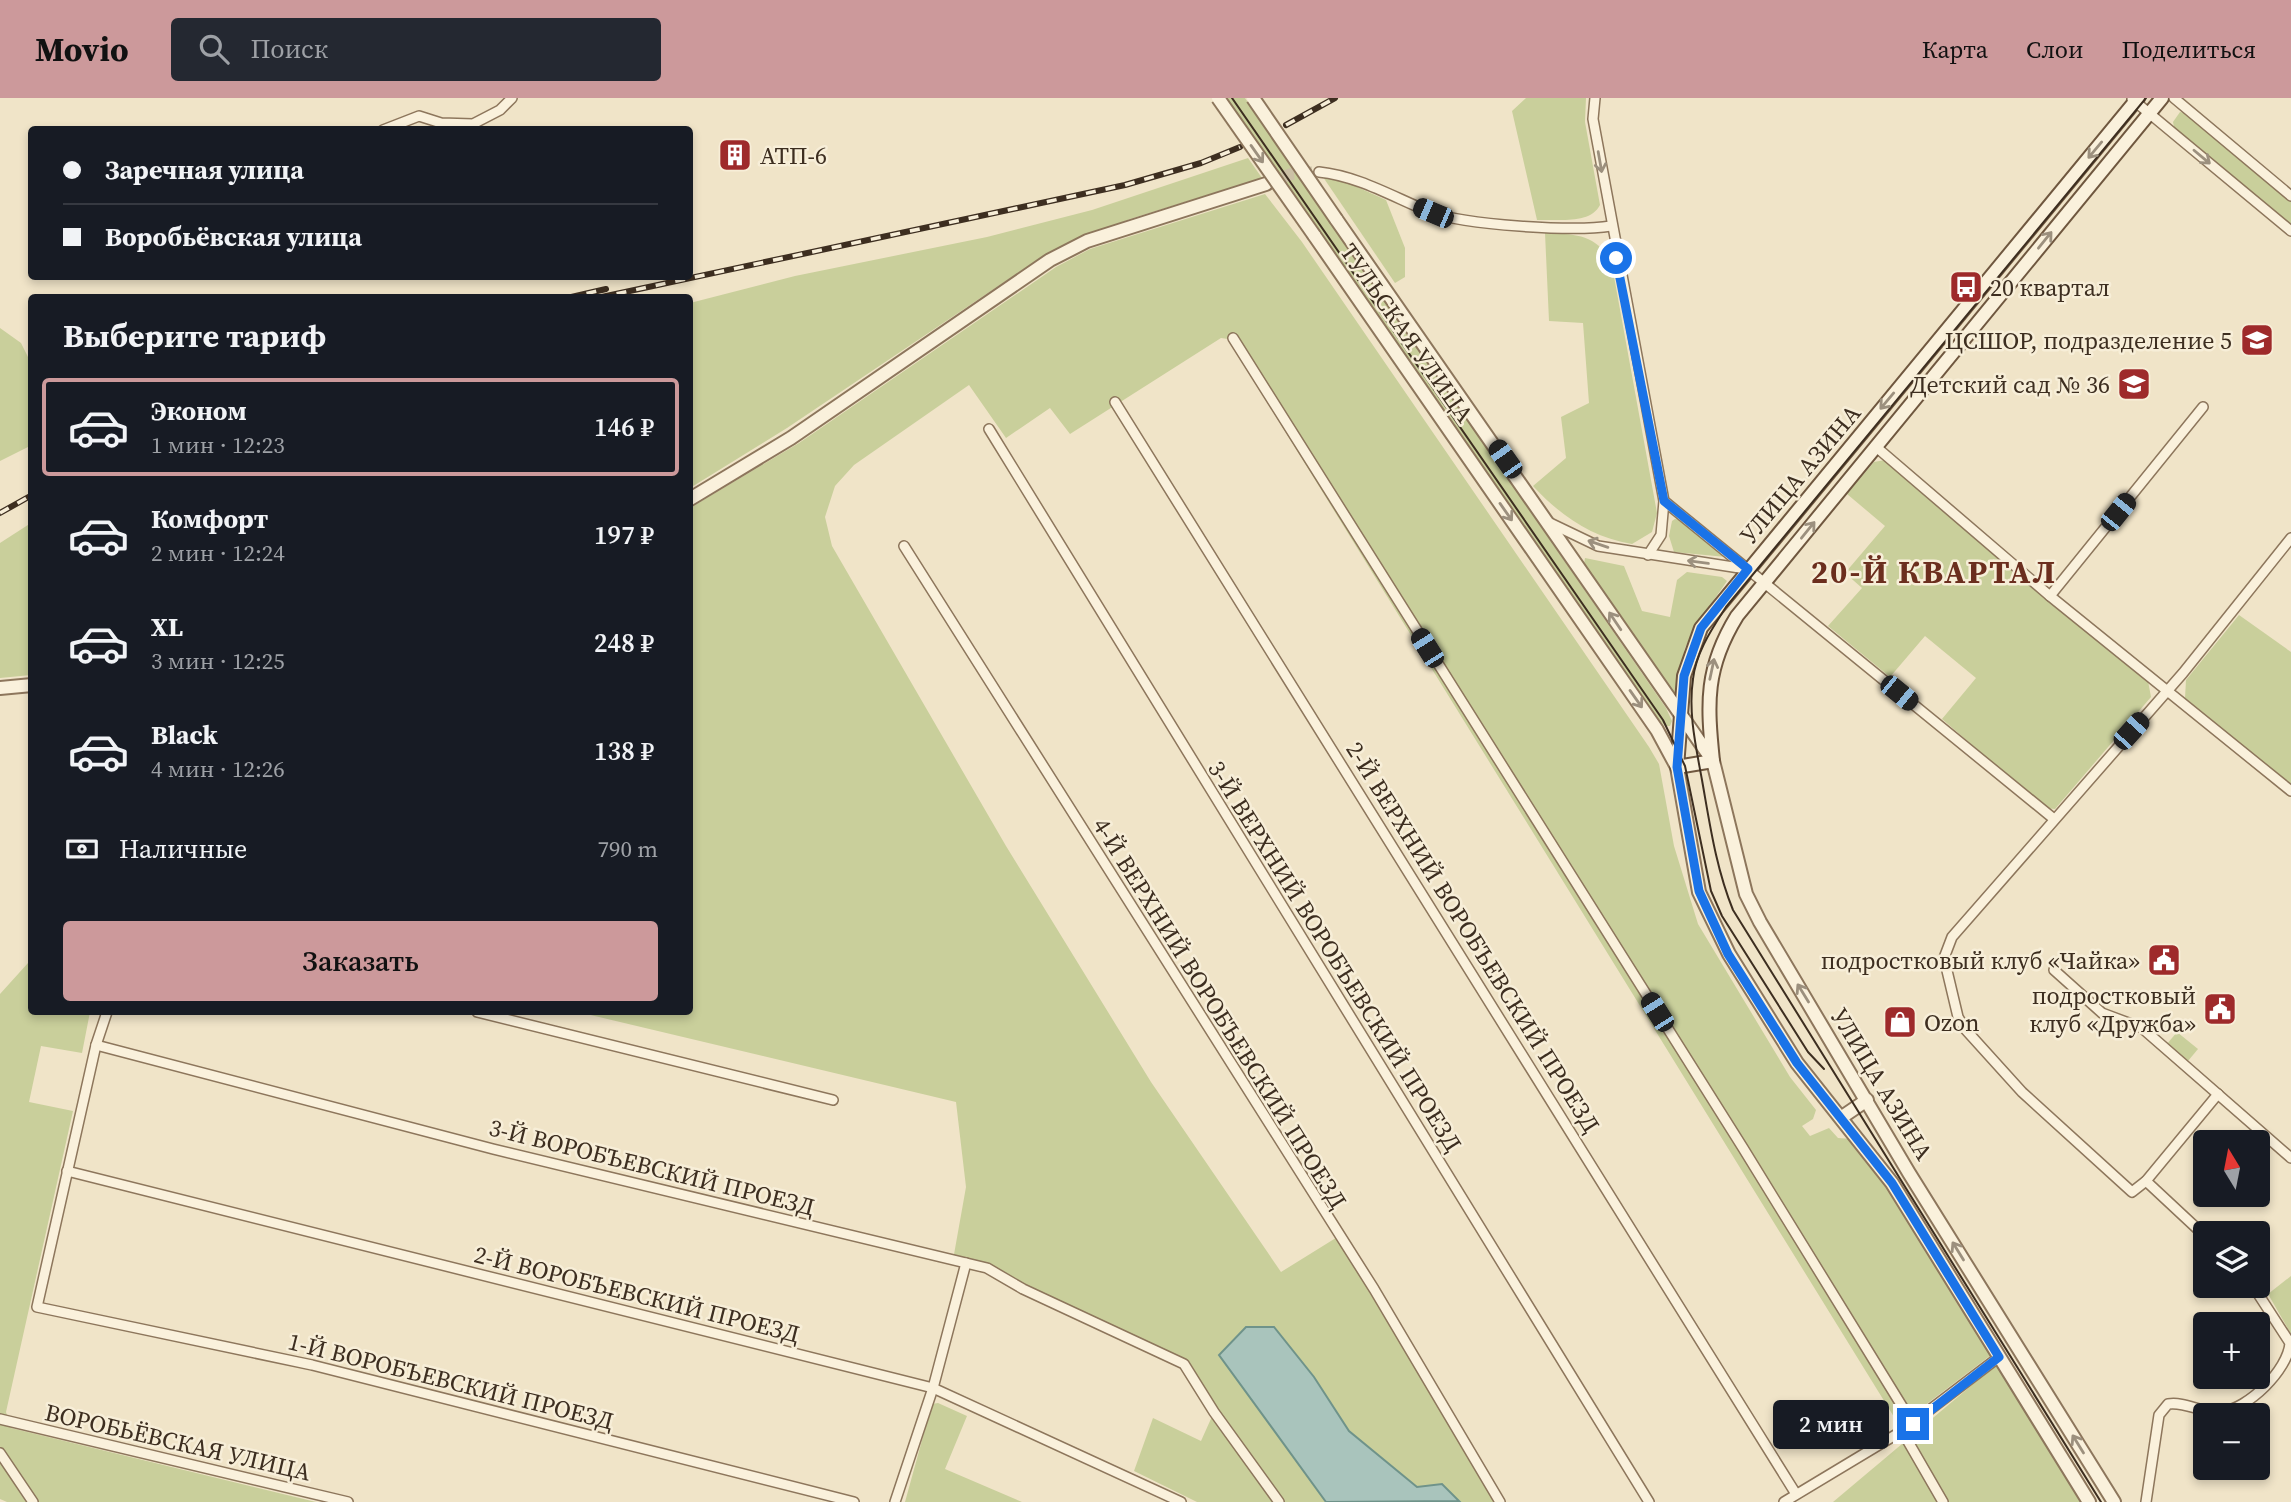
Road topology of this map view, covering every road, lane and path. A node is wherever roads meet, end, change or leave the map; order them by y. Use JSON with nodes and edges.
{"nodes":[{"id":1,"x":512,"y":98,"type":"edge"},
{"id":2,"x":1218,"y":98,"type":"edge"},
{"id":3,"x":1253,"y":98,"type":"edge"},
{"id":4,"x":1595,"y":98,"type":"edge"},
{"id":5,"x":2162,"y":98,"type":"edge"},
{"id":6,"x":2174,"y":98,"type":"edge"},
{"id":7,"x":2135,"y":99,"type":"edge"},
{"id":8,"x":2149,"y":114,"type":"junction"},
{"id":9,"x":393,"y":126,"type":"edge"},
{"id":10,"x":1319,"y":172,"type":"tunnel mouth"},
{"id":11,"x":1266,"y":184,"type":"tunnel mouth"},
{"id":12,"x":2291,"y":196,"type":"edge"},
{"id":13,"x":1611,"y":226,"type":"junction"},
{"id":14,"x":2291,"y":231,"type":"edge"},
{"id":15,"x":1233,"y":338,"type":"dead end"},
{"id":16,"x":1115,"y":402,"type":"dead end"},
{"id":17,"x":2203,"y":407,"type":"dead end"},
{"id":18,"x":989,"y":429,"type":"dead end"},
{"id":19,"x":1875,"y":446,"type":"junction"},
{"id":20,"x":693,"y":497,"type":"edge"},
{"id":21,"x":1664,"y":501,"type":"junction"},
{"id":22,"x":1550,"y":523,"type":"junction"},
{"id":23,"x":2291,"y":538,"type":"edge"},
{"id":24,"x":904,"y":546,"type":"dead end"},
{"id":25,"x":1648,"y":555,"type":"junction"},
{"id":26,"x":1748,"y":569,"type":"junction"},
{"id":27,"x":1765,"y":583,"type":"junction"},
{"id":28,"x":2050,"y":596,"type":"junction"},
{"id":29,"x":28,"y":685,"type":"edge"},
{"id":30,"x":0,"y":688,"type":"edge"},
{"id":31,"x":2167,"y":690,"type":"junction"},
{"id":32,"x":1682,"y":718,"type":"junction"},
{"id":33,"x":1713,"y":761,"type":"junction"},
{"id":34,"x":1677,"y":767,"type":"junction"},
{"id":35,"x":2291,"y":791,"type":"edge"},
{"id":36,"x":2054,"y":819,"type":"junction"},
{"id":37,"x":2054,"y":970,"type":"dead end"},
{"id":38,"x":106,"y":1015,"type":"edge"},
{"id":39,"x":489,"y":1015,"type":"edge"},
{"id":40,"x":96,"y":1045,"type":"junction"},
{"id":41,"x":2218,"y":1094,"type":"junction"},
{"id":42,"x":833,"y":1100,"type":"dead end"},
{"id":43,"x":1867,"y":1100,"type":"junction"},
{"id":44,"x":1842,"y":1117,"type":"junction"},
{"id":45,"x":2291,"y":1158,"type":"edge"},
{"id":46,"x":67,"y":1171,"type":"junction"},
{"id":47,"x":2146,"y":1181,"type":"junction"},
{"id":48,"x":2193,"y":1225,"type":"edge"},
{"id":49,"x":966,"y":1263,"type":"junction"},
{"id":50,"x":2261,"y":1298,"type":"edge"},
{"id":51,"x":2290,"y":1353,"type":"edge"},
{"id":52,"x":1999,"y":1357,"type":"junction"},
{"id":53,"x":933,"y":1388,"type":"junction"},
{"id":54,"x":0,"y":1419,"type":"edge"},
{"id":55,"x":1913,"y":1424,"type":"junction"},
{"id":56,"x":1902,"y":1432,"type":"junction"},
{"id":57,"x":0,"y":1453,"type":"edge"},
{"id":58,"x":1796,"y":1494,"type":"junction"},
{"id":59,"x":33,"y":1502,"type":"edge"},
{"id":60,"x":348,"y":1502,"type":"edge"},
{"id":61,"x":854,"y":1502,"type":"edge"},
{"id":62,"x":895,"y":1502,"type":"edge"},
{"id":63,"x":1181,"y":1502,"type":"edge"},
{"id":64,"x":1279,"y":1502,"type":"edge"},
{"id":65,"x":1500,"y":1502,"type":"edge"},
{"id":66,"x":1649,"y":1502,"type":"edge"},
{"id":67,"x":1784,"y":1502,"type":"edge"},
{"id":68,"x":1943,"y":1502,"type":"edge"},
{"id":69,"x":2089,"y":1502,"type":"edge"},
{"id":70,"x":2114,"y":1502,"type":"edge"},
{"id":71,"x":2146,"y":1502,"type":"edge"}],
"edges":[{"from":1,"to":9,"type":"street"},
{"from":2,"to":34,"type":"street","name":"ТУЛЬСКАЯ УЛИЦА","one_way":true,"bridge":true},
{"from":3,"to":22,"type":"street","name":"ТУЛЬСКАЯ УЛИЦА","bridge":true},
{"from":4,"to":13,"type":"street","one_way":true},
{"from":5,"to":8,"type":"street","name":"УЛИЦА АЗИНА"},
{"from":6,"to":12,"type":"street"},
{"from":7,"to":8,"type":"street"},
{"from":7,"to":26,"type":"street","name":"УЛИЦА АЗИНА","one_way":true},
{"from":8,"to":14,"type":"street","one_way":true},
{"from":19,"to":8,"type":"street","name":"УЛИЦА АЗИНА","one_way":true},
{"from":10,"to":13,"type":"street"},
{"from":11,"to":20,"type":"street"},
{"from":13,"to":21,"type":"street"},
{"from":15,"to":55,"type":"street"},
{"from":16,"to":58,"type":"street","name":"2-Й ВЕРХНИЙ ВОРОБЪЕВСКИЙ ПРОЕЗД"},
{"from":17,"to":28,"type":"street"},
{"from":18,"to":66,"type":"street","name":"3-Й ВЕРХНИЙ ВОРОБЪЕВСКИЙ ПРОЕЗД"},
{"from":27,"to":19,"type":"street","name":"УЛИЦА АЗИНА","one_way":true},
{"from":19,"to":28,"type":"street"},
{"from":21,"to":25,"type":"street"},
{"from":21,"to":26,"type":"street"},
{"from":25,"to":22,"type":"street","one_way":true},
{"from":32,"to":22,"type":"street","name":"ТУЛЬСКАЯ УЛИЦА","one_way":true},
{"from":23,"to":31,"type":"street"},
{"from":24,"to":65,"type":"street","name":"4-Й ВЕРХНИЙ ВОРОБЪЕВСКИЙ ПРОЕЗД"},
{"from":26,"to":25,"type":"street","one_way":true},
{"from":26,"to":27,"type":"street"},
{"from":26,"to":32,"type":"street","name":"УЛИЦА АЗИНА"},
{"from":33,"to":27,"type":"street","name":"УЛИЦА АЗИНА","one_way":true},
{"from":27,"to":36,"type":"street"},
{"from":28,"to":31,"type":"street"},
{"from":29,"to":30,"type":"street"},
{"from":31,"to":35,"type":"street"},
{"from":31,"to":36,"type":"street"},
{"from":32,"to":33,"type":"street","name":"ТУЛЬСКАЯ УЛИЦА"},
{"from":32,"to":34,"type":"street","name":"УЛИЦА АЗИНА"},
{"from":33,"to":34,"type":"street"},
{"from":43,"to":33,"type":"street","name":"УЛИЦА АЗИНА","one_way":true},
{"from":34,"to":44,"type":"street","name":"УЛИЦА АЗИНА"},
{"from":36,"to":47,"type":"street"},
{"from":37,"to":41,"type":"street"},
{"from":38,"to":40,"type":"street"},
{"from":39,"to":42,"type":"street"},
{"from":40,"to":46,"type":"street"},
{"from":40,"to":49,"type":"street","name":"3-Й ВОРОБЪЕВСКИЙ ПРОЕЗД"},
{"from":41,"to":45,"type":"street"},
{"from":41,"to":47,"type":"street"},
{"from":43,"to":44,"type":"street"},
{"from":70,"to":43,"type":"street","name":"УЛИЦА АЗИНА","one_way":true},
{"from":44,"to":52,"type":"street","name":"УЛИЦА АЗИНА"},
{"from":46,"to":53,"type":"street","name":"2-Й ВОРОБЪЕВСКИЙ ПРОЕЗД"},
{"from":46,"to":61,"type":"street","name":"1-Й ВОРОБЪЕВСКИЙ ПРОЕЗД"},
{"from":47,"to":48,"type":"street"},
{"from":49,"to":53,"type":"street"},
{"from":49,"to":64,"type":"street","name":"3-Й ВОРОБЪЕВСКИЙ ПРОЕЗД"},
{"from":50,"to":51,"type":"street"},
{"from":51,"to":71,"type":"street"},
{"from":52,"to":55,"type":"street"},
{"from":52,"to":69,"type":"street","name":"УЛИЦА АЗИНА"},
{"from":53,"to":62,"type":"street"},
{"from":53,"to":63,"type":"street","name":"2-Й ВОРОБЪЕВСКИЙ ПРОЕЗД"},
{"from":54,"to":60,"type":"street","name":"ВОРОБЬЁВСКАЯ УЛИЦА"},
{"from":55,"to":56,"type":"street"},
{"from":56,"to":58,"type":"street"},
{"from":56,"to":68,"type":"street"},
{"from":57,"to":59,"type":"street"},
{"from":58,"to":67,"type":"street"}]}
